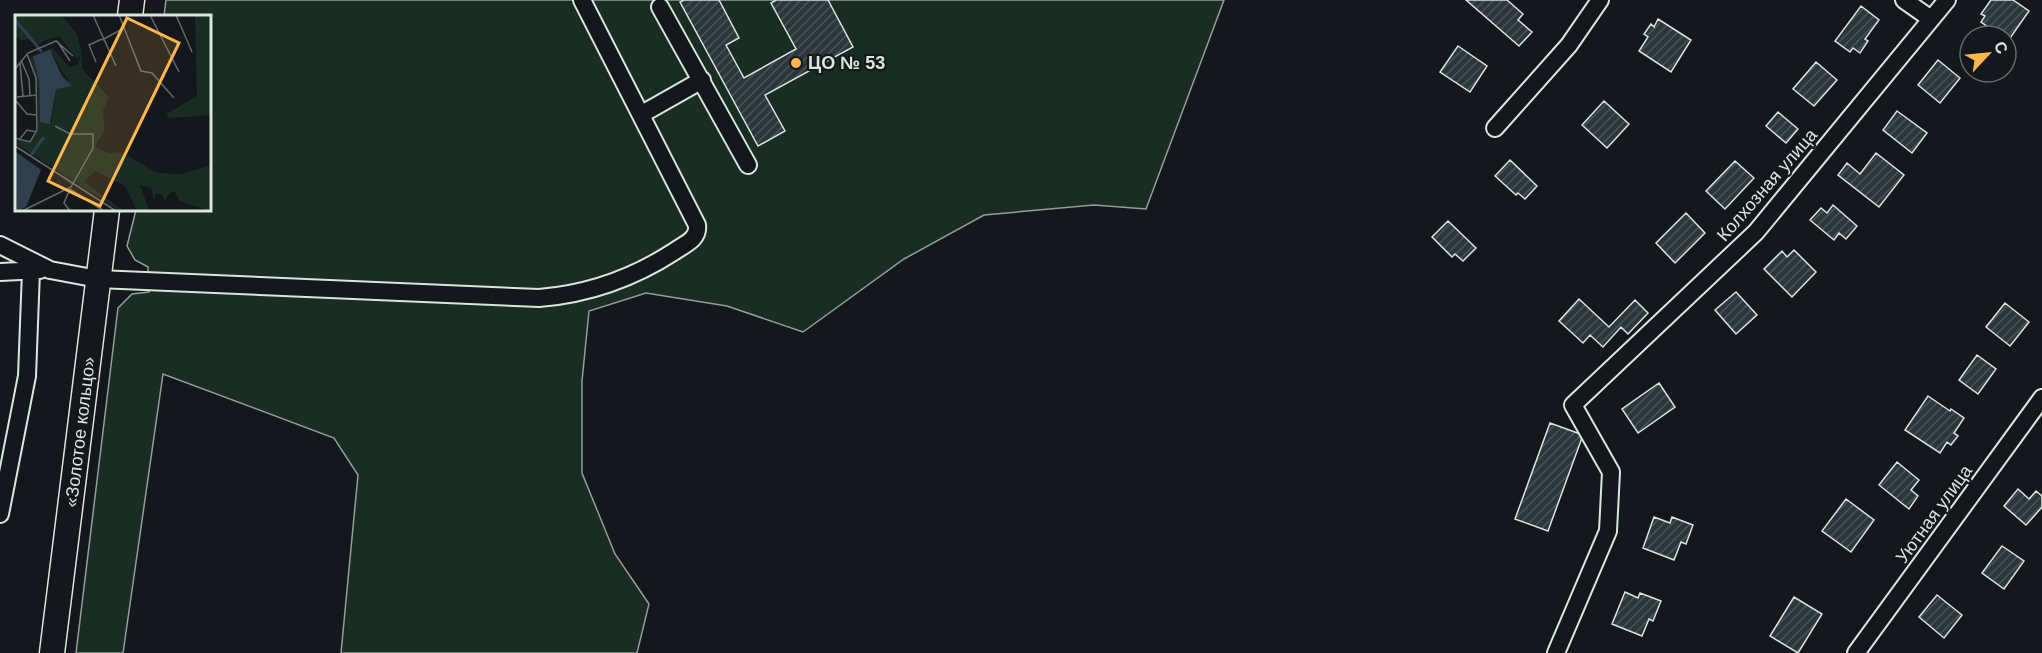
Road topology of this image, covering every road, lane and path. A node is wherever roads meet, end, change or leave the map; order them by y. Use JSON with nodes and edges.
{"nodes":[{"id":1,"x":132,"y":0,"type":"edge"},
{"id":2,"x":582,"y":0,"type":"edge"},
{"id":3,"x":1600,"y":0,"type":"edge"},
{"id":4,"x":1904,"y":0,"type":"edge"},
{"id":5,"x":1947,"y":0,"type":"edge"},
{"id":6,"x":660,"y":7,"type":"dead end"},
{"id":7,"x":130,"y":15,"type":"edge"},
{"id":8,"x":1931,"y":19,"type":"junction"},
{"id":9,"x":702,"y":80,"type":"junction"},
{"id":10,"x":642,"y":114,"type":"junction"},
{"id":11,"x":1495,"y":128,"type":"dead end"},
{"id":12,"x":748,"y":165,"type":"dead end"},
{"id":13,"x":107,"y":212,"type":"edge"},
{"id":14,"x":0,"y":245,"type":"edge"},
{"id":15,"x":50,"y":270,"type":"junction"},
{"id":16,"x":32,"y":271,"type":"junction"},
{"id":17,"x":0,"y":272,"type":"edge"},
{"id":18,"x":99,"y":279,"type":"junction"},
{"id":19,"x":2042,"y":398,"type":"edge"},
{"id":20,"x":0,"y":514,"type":"edge"},
{"id":21,"x":52,"y":653,"type":"edge"},
{"id":22,"x":1556,"y":653,"type":"edge"},
{"id":23,"x":1857,"y":653,"type":"edge"}],
"edges":[{"from":1,"to":7,"type":"highway"},
{"from":2,"to":10,"type":"street"},
{"from":3,"to":11,"type":"street"},
{"from":4,"to":8,"type":"street"},
{"from":5,"to":8,"type":"street","name":"Колхозная улица"},
{"from":6,"to":9,"type":"street"},
{"from":8,"to":22,"type":"street","name":"Колхозная улица"},
{"from":9,"to":10,"type":"street"},
{"from":9,"to":12,"type":"street"},
{"from":10,"to":18,"type":"street"},
{"from":13,"to":18,"type":"highway","name":"«Золотое кольцо»"},
{"from":14,"to":15,"type":"street"},
{"from":15,"to":16,"type":"street"},
{"from":15,"to":18,"type":"street"},
{"from":16,"to":17,"type":"street"},
{"from":16,"to":20,"type":"street"},
{"from":18,"to":21,"type":"highway","name":"«Золотое кольцо»"},
{"from":19,"to":23,"type":"street","name":"Уютная улица"}]}
